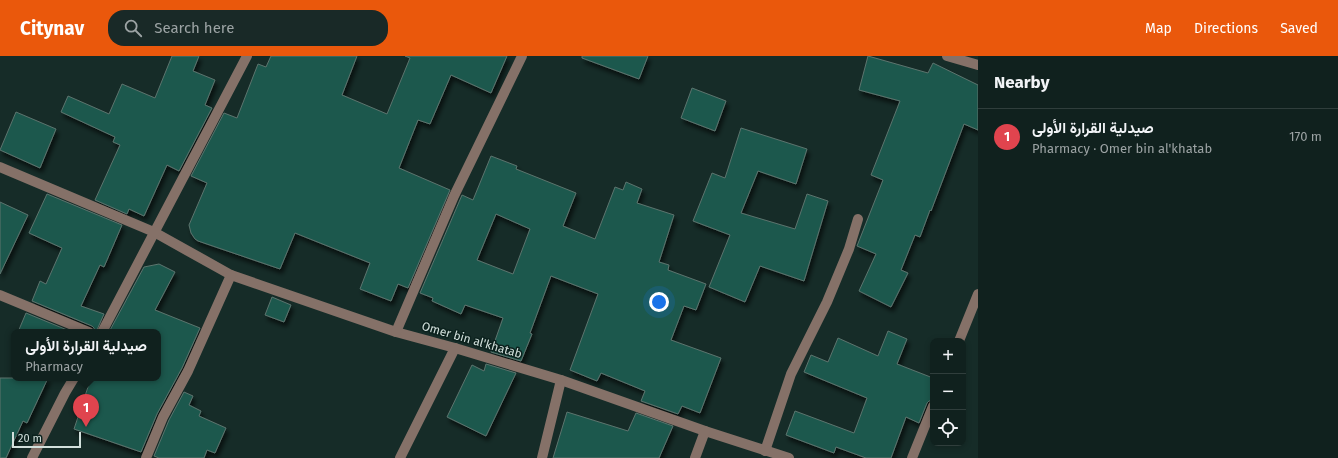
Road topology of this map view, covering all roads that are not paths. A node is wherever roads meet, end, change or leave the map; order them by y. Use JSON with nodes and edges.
{"nodes":[{"id":1,"x":247,"y":56,"type":"edge"},
{"id":2,"x":522,"y":56,"type":"edge"},
{"id":3,"x":947,"y":56,"type":"edge"},
{"id":4,"x":978,"y":64,"type":"edge"},
{"id":5,"x":0,"y":167,"type":"edge"},
{"id":6,"x":858,"y":219,"type":"dead end"},
{"id":7,"x":154,"y":232,"type":"junction"},
{"id":8,"x":231,"y":275,"type":"junction"},
{"id":9,"x":978,"y":294,"type":"edge"},
{"id":10,"x":0,"y":295,"type":"edge"},
{"id":11,"x":82,"y":329,"type":"edge"},
{"id":12,"x":104,"y":329,"type":"edge"},
{"id":13,"x":396,"y":332,"type":"junction"},
{"id":14,"x":960,"y":338,"type":"edge"},
{"id":15,"x":455,"y":348,"type":"junction"},
{"id":16,"x":562,"y":380,"type":"junction"},
{"id":17,"x":72,"y":381,"type":"edge"},
{"id":18,"x":931,"y":410,"type":"edge"},
{"id":19,"x":705,"y":431,"type":"junction"},
{"id":20,"x":765,"y":451,"type":"junction"},
{"id":21,"x":32,"y":458,"type":"edge"},
{"id":22,"x":146,"y":458,"type":"edge"},
{"id":23,"x":400,"y":458,"type":"edge"},
{"id":24,"x":542,"y":458,"type":"edge"},
{"id":25,"x":695,"y":458,"type":"edge"},
{"id":26,"x":789,"y":458,"type":"edge"},
{"id":27,"x":912,"y":458,"type":"edge"}],
"edges":[{"from":1,"to":7,"type":"street"},
{"from":2,"to":13,"type":"street"},
{"from":3,"to":4,"type":"street"},
{"from":5,"to":7,"type":"street","name":"Omer bin al'khatab"},
{"from":6,"to":20,"type":"street"},
{"from":7,"to":8,"type":"street","name":"Omer bin al'khatab"},
{"from":7,"to":12,"type":"street"},
{"from":8,"to":13,"type":"street","name":"Omer bin al'khatab"},
{"from":8,"to":22,"type":"street"},
{"from":9,"to":14,"type":"street"},
{"from":10,"to":11,"type":"street"},
{"from":13,"to":15,"type":"street","name":"Omer bin al'khatab"},
{"from":15,"to":16,"type":"street","name":"Omer bin al'khatab"},
{"from":15,"to":23,"type":"street"},
{"from":16,"to":19,"type":"street","name":"Omer bin al'khatab"},
{"from":16,"to":24,"type":"street"},
{"from":17,"to":21,"type":"street"},
{"from":18,"to":27,"type":"street"},
{"from":19,"to":20,"type":"street","name":"Omer bin al'khatab"},
{"from":19,"to":25,"type":"street"},
{"from":20,"to":26,"type":"street","name":"Omer bin al'khatab"}]}
